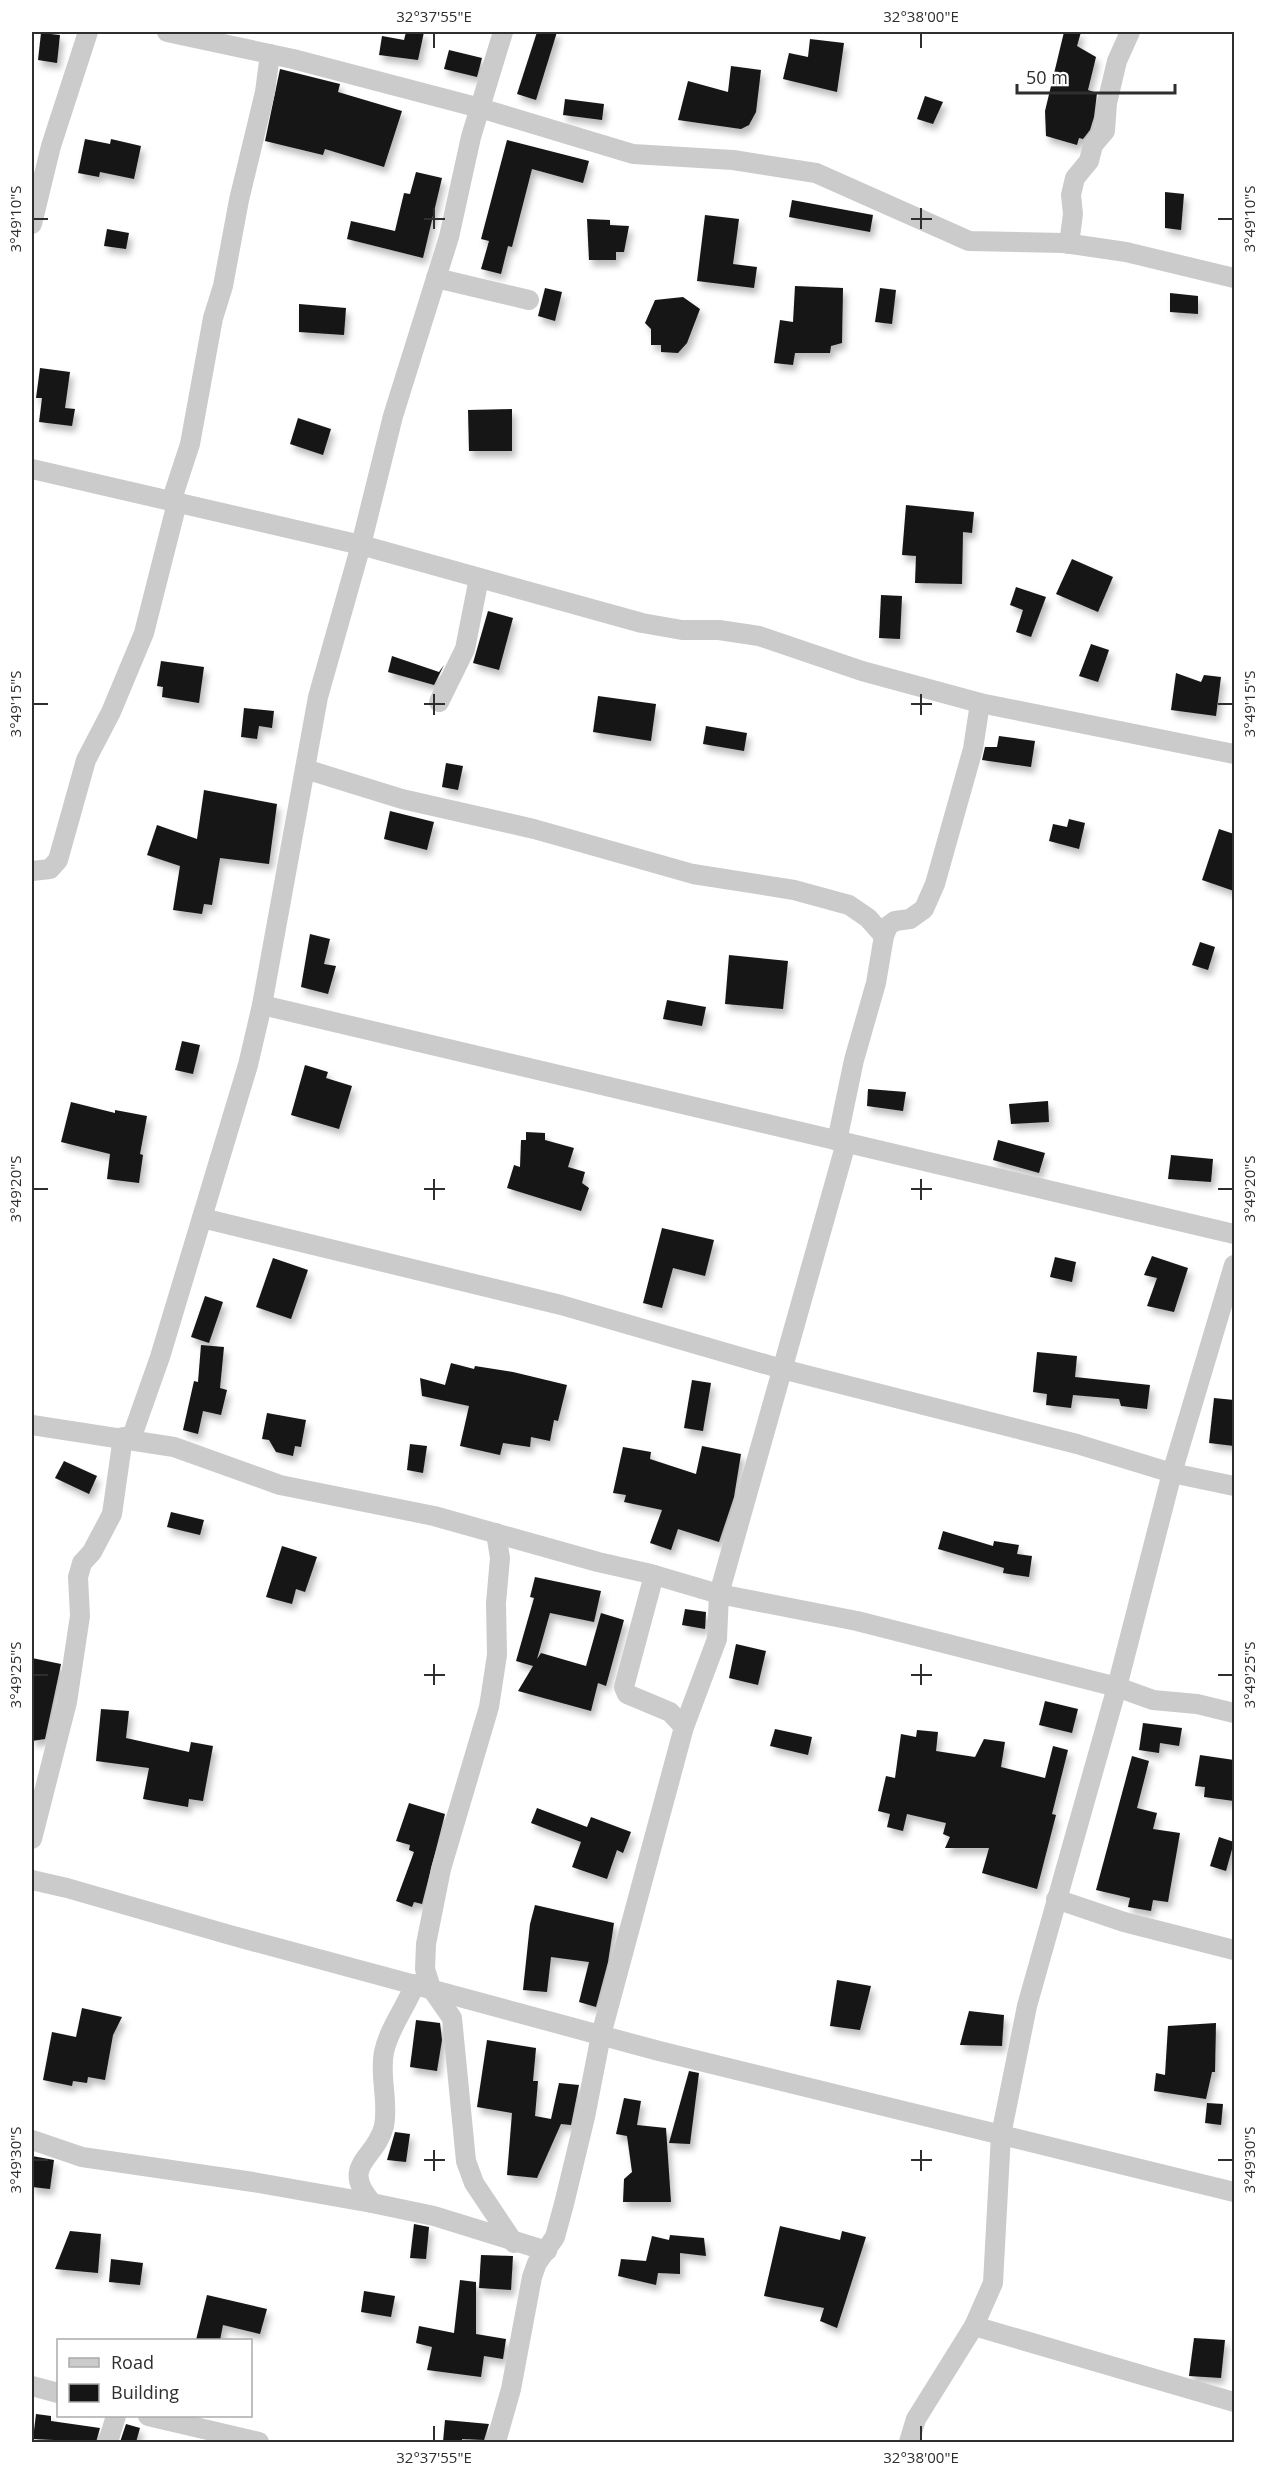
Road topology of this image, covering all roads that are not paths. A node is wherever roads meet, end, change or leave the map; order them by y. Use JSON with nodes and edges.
{"nodes":[{"id":1,"x":87,"y":32,"type":"edge"},
{"id":2,"x":167,"y":32,"type":"edge"},
{"id":3,"x":502,"y":32,"type":"edge"},
{"id":4,"x":1130,"y":32,"type":"edge"},
{"id":5,"x":270,"y":54,"type":"junction"},
{"id":6,"x":480,"y":108,"type":"junction"},
{"id":7,"x":32,"y":224,"type":"edge"},
{"id":8,"x":1069,"y":244,"type":"junction"},
{"id":9,"x":1234,"y":278,"type":"edge"},
{"id":10,"x":436,"y":279,"type":"junction"},
{"id":11,"x":529,"y":300,"type":"dead end"},
{"id":12,"x":32,"y":469,"type":"edge"},
{"id":13,"x":174,"y":502,"type":"junction"},
{"id":14,"x":361,"y":545,"type":"junction"},
{"id":15,"x":480,"y":578,"type":"junction"},
{"id":16,"x":439,"y":702,"type":"dead end"},
{"id":17,"x":980,"y":703,"type":"junction"},
{"id":18,"x":1234,"y":754,"type":"edge"},
{"id":19,"x":305,"y":769,"type":"junction"},
{"id":20,"x":32,"y":871,"type":"edge"},
{"id":21,"x":884,"y":936,"type":"junction"},
{"id":22,"x":262,"y":1005,"type":"junction"},
{"id":23,"x":842,"y":1142,"type":"junction"},
{"id":24,"x":202,"y":1218,"type":"junction"},
{"id":25,"x":1234,"y":1234,"type":"edge"},
{"id":26,"x":1234,"y":1265,"type":"edge"},
{"id":27,"x":782,"y":1369,"type":"junction"},
{"id":28,"x":32,"y":1425,"type":"edge"},
{"id":29,"x":127,"y":1438,"type":"junction"},
{"id":30,"x":1172,"y":1473,"type":"junction"},
{"id":31,"x":1234,"y":1486,"type":"edge"},
{"id":32,"x":496,"y":1533,"type":"junction"},
{"id":33,"x":654,"y":1575,"type":"junction"},
{"id":34,"x":718,"y":1594,"type":"junction"},
{"id":35,"x":1117,"y":1687,"type":"junction"},
{"id":36,"x":1234,"y":1713,"type":"edge"},
{"id":37,"x":684,"y":1727,"type":"junction"},
{"id":38,"x":32,"y":1839,"type":"edge"},
{"id":39,"x":32,"y":1880,"type":"edge"},
{"id":40,"x":1056,"y":1899,"type":"junction"},
{"id":41,"x":1234,"y":1950,"type":"edge"},
{"id":42,"x":423,"y":1986,"type":"junction"},
{"id":43,"x":601,"y":2035,"type":"junction"},
{"id":44,"x":1001,"y":2135,"type":"junction"},
{"id":45,"x":32,"y":2140,"type":"edge"},
{"id":46,"x":1234,"y":2192,"type":"edge"},
{"id":47,"x":372,"y":2203,"type":"junction"},
{"id":48,"x":514,"y":2242,"type":"junction"},
{"id":49,"x":546,"y":2251,"type":"junction"},
{"id":50,"x":974,"y":2326,"type":"junction"},
{"id":51,"x":32,"y":2385,"type":"edge"},
{"id":52,"x":57,"y":2393,"type":"edge"},
{"id":53,"x":1234,"y":2403,"type":"edge"},
{"id":54,"x":115,"y":2417,"type":"edge"},
{"id":55,"x":156,"y":2417,"type":"edge"},
{"id":56,"x":108,"y":2442,"type":"edge"},
{"id":57,"x":260,"y":2442,"type":"edge"},
{"id":58,"x":496,"y":2442,"type":"edge"},
{"id":59,"x":909,"y":2442,"type":"edge"}],
"edges":[{"from":1,"to":7,"type":"street"},
{"from":2,"to":5,"type":"street"},
{"from":3,"to":6,"type":"street"},
{"from":4,"to":8,"type":"street"},
{"from":5,"to":6,"type":"street"},
{"from":5,"to":13,"type":"street"},
{"from":6,"to":8,"type":"street"},
{"from":6,"to":10,"type":"street"},
{"from":8,"to":9,"type":"street"},
{"from":10,"to":11,"type":"street"},
{"from":10,"to":14,"type":"street"},
{"from":12,"to":13,"type":"street"},
{"from":13,"to":14,"type":"street"},
{"from":13,"to":20,"type":"street"},
{"from":14,"to":15,"type":"street"},
{"from":14,"to":19,"type":"street"},
{"from":15,"to":16,"type":"street"},
{"from":15,"to":17,"type":"street"},
{"from":17,"to":18,"type":"street"},
{"from":17,"to":21,"type":"street"},
{"from":19,"to":21,"type":"street"},
{"from":19,"to":22,"type":"street"},
{"from":21,"to":23,"type":"street"},
{"from":22,"to":23,"type":"street"},
{"from":22,"to":24,"type":"street"},
{"from":23,"to":25,"type":"street"},
{"from":23,"to":27,"type":"street"},
{"from":24,"to":27,"type":"street"},
{"from":24,"to":29,"type":"street"},
{"from":26,"to":30,"type":"street"},
{"from":27,"to":30,"type":"street"},
{"from":27,"to":34,"type":"street"},
{"from":28,"to":29,"type":"street"},
{"from":29,"to":32,"type":"street"},
{"from":29,"to":38,"type":"street"},
{"from":30,"to":31,"type":"street"},
{"from":30,"to":35,"type":"street"},
{"from":32,"to":33,"type":"street"},
{"from":32,"to":42,"type":"street"},
{"from":33,"to":34,"type":"street"},
{"from":33,"to":37,"type":"street"},
{"from":34,"to":35,"type":"street"},
{"from":34,"to":37,"type":"street"},
{"from":35,"to":36,"type":"street"},
{"from":35,"to":40,"type":"street"},
{"from":37,"to":43,"type":"street"},
{"from":39,"to":42,"type":"street"},
{"from":40,"to":41,"type":"street"},
{"from":40,"to":44,"type":"street"},
{"from":42,"to":43,"type":"street"},
{"from":42,"to":47,"type":"street"},
{"from":42,"to":48,"type":"street"},
{"from":43,"to":44,"type":"street"},
{"from":43,"to":49,"type":"street"},
{"from":44,"to":46,"type":"street"},
{"from":44,"to":50,"type":"street"},
{"from":45,"to":47,"type":"street"},
{"from":47,"to":48,"type":"street"},
{"from":48,"to":49,"type":"street"},
{"from":49,"to":58,"type":"street"},
{"from":50,"to":53,"type":"street"},
{"from":50,"to":59,"type":"street"},
{"from":51,"to":52,"type":"street"},
{"from":54,"to":56,"type":"street"},
{"from":55,"to":57,"type":"street"}]}
